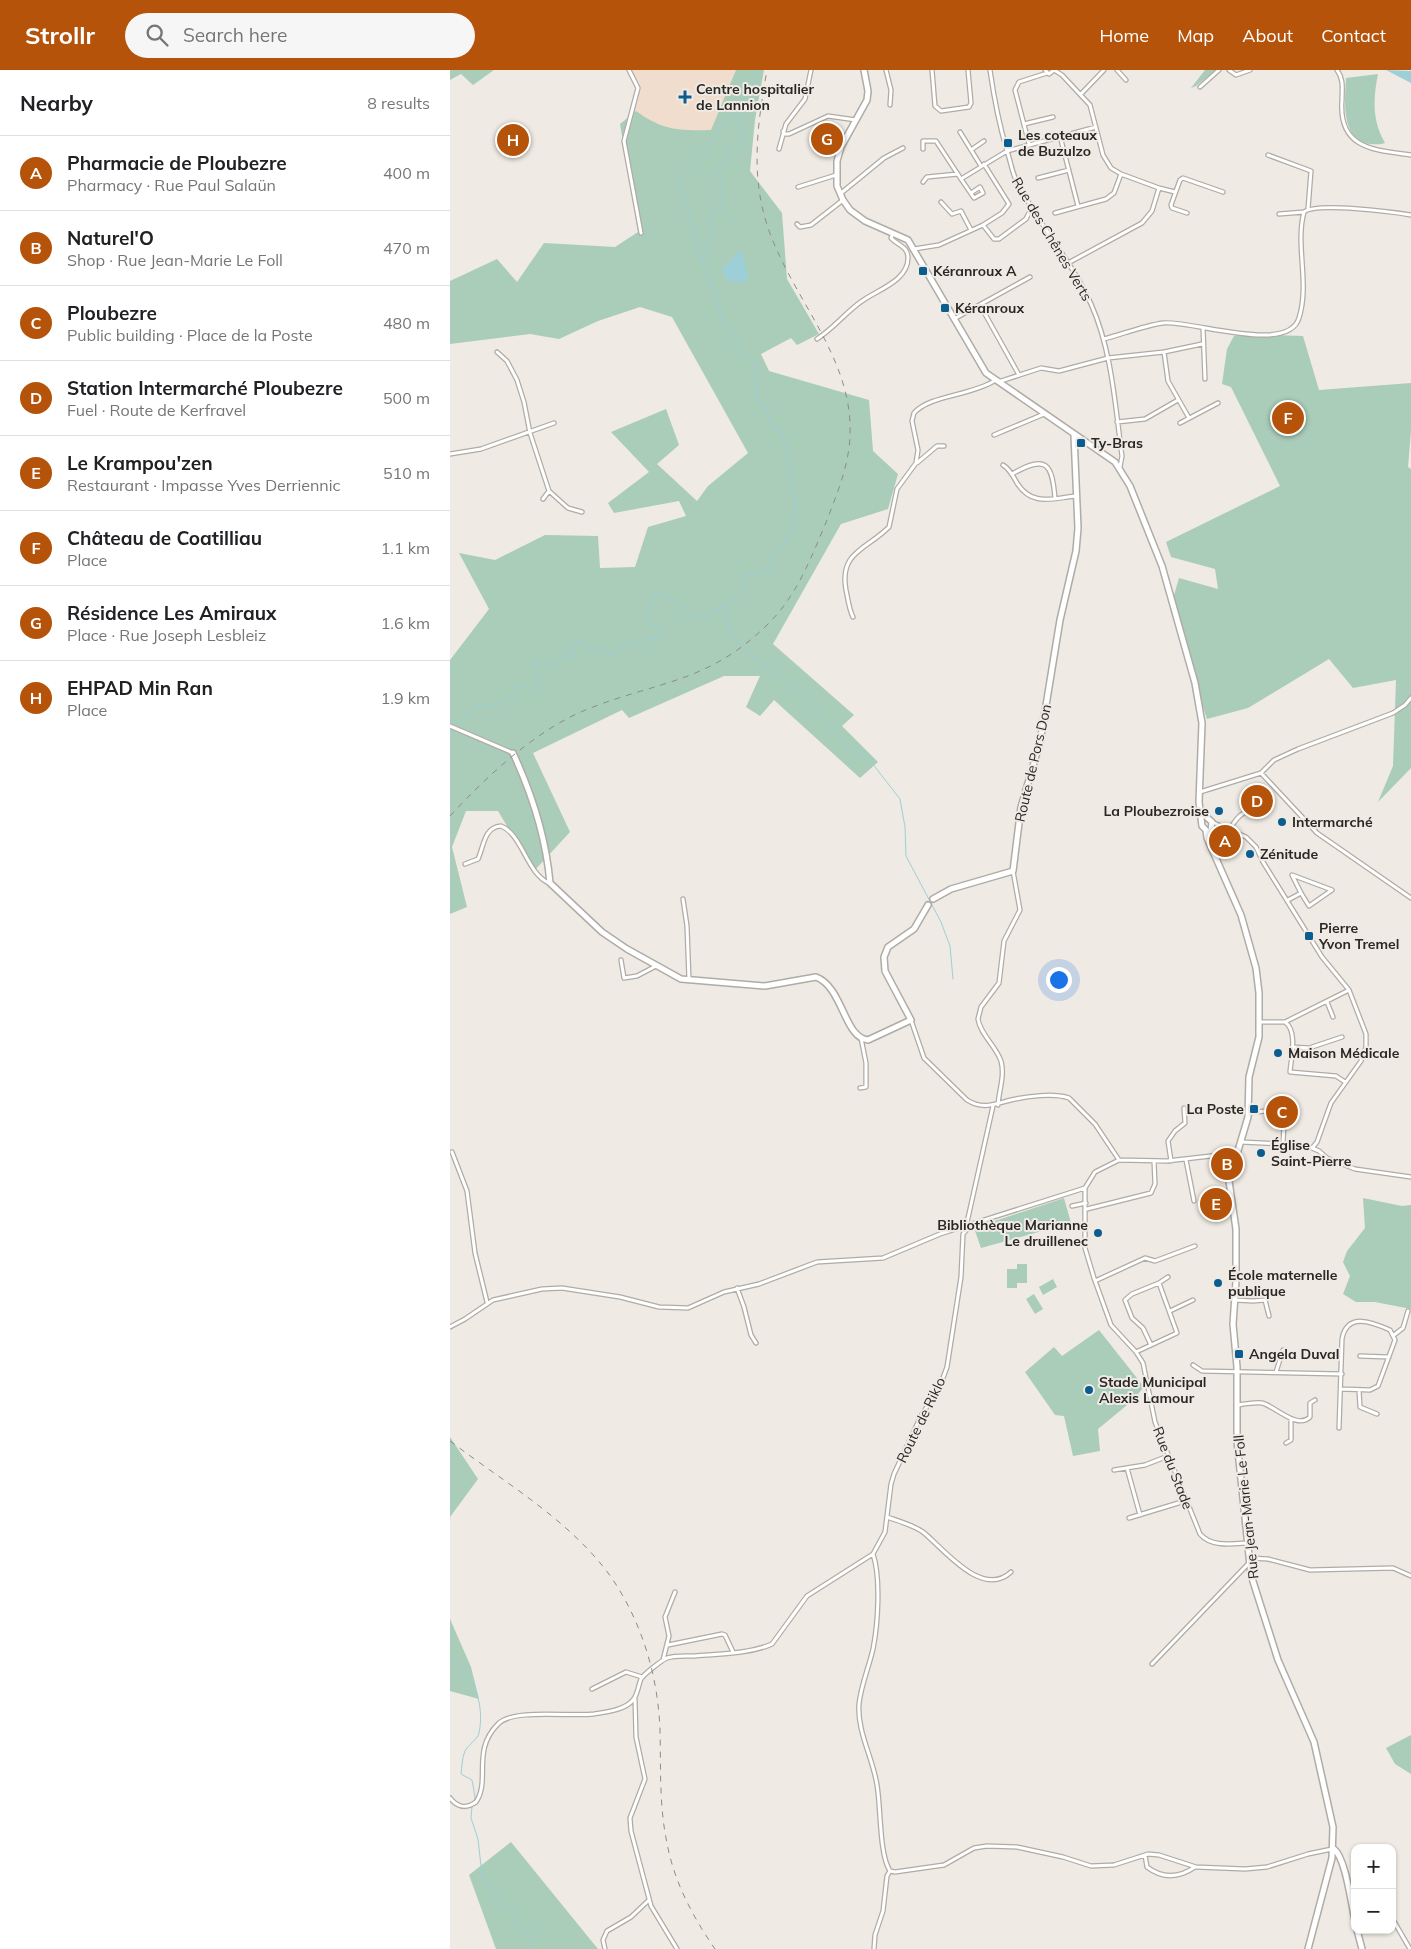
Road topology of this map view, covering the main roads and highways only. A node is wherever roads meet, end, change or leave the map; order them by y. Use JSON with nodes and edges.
{"nodes":[{"id":1,"x":864,"y":70,"type":"edge"},
{"id":2,"x":1074,"y":435,"type":"junction"},
{"id":3,"x":513,"y":753,"type":"road end"},
{"id":4,"x":932,"y":899,"type":"road end"},
{"id":5,"x":928,"y":905,"type":"road end"},
{"id":6,"x":1334,"y":1850,"type":"junction"},
{"id":7,"x":1351,"y":1903,"type":"edge"},
{"id":8,"x":1358,"y":1934,"type":"edge"},
{"id":9,"x":1308,"y":1949,"type":"edge"},
{"id":10,"x":1362,"y":1949,"type":"edge"}],
"edges":[{"from":1,"to":2,"type":"main road"},
{"from":2,"to":4,"type":"main road","name":"Route de Pors Don"},
{"from":2,"to":6,"type":"main road","name":"Rue Jean-Marie Le Foll"},
{"from":3,"to":5,"type":"main road"},
{"from":6,"to":7,"type":"main road"},
{"from":6,"to":9,"type":"main road"},
{"from":8,"to":10,"type":"main road"}]}
